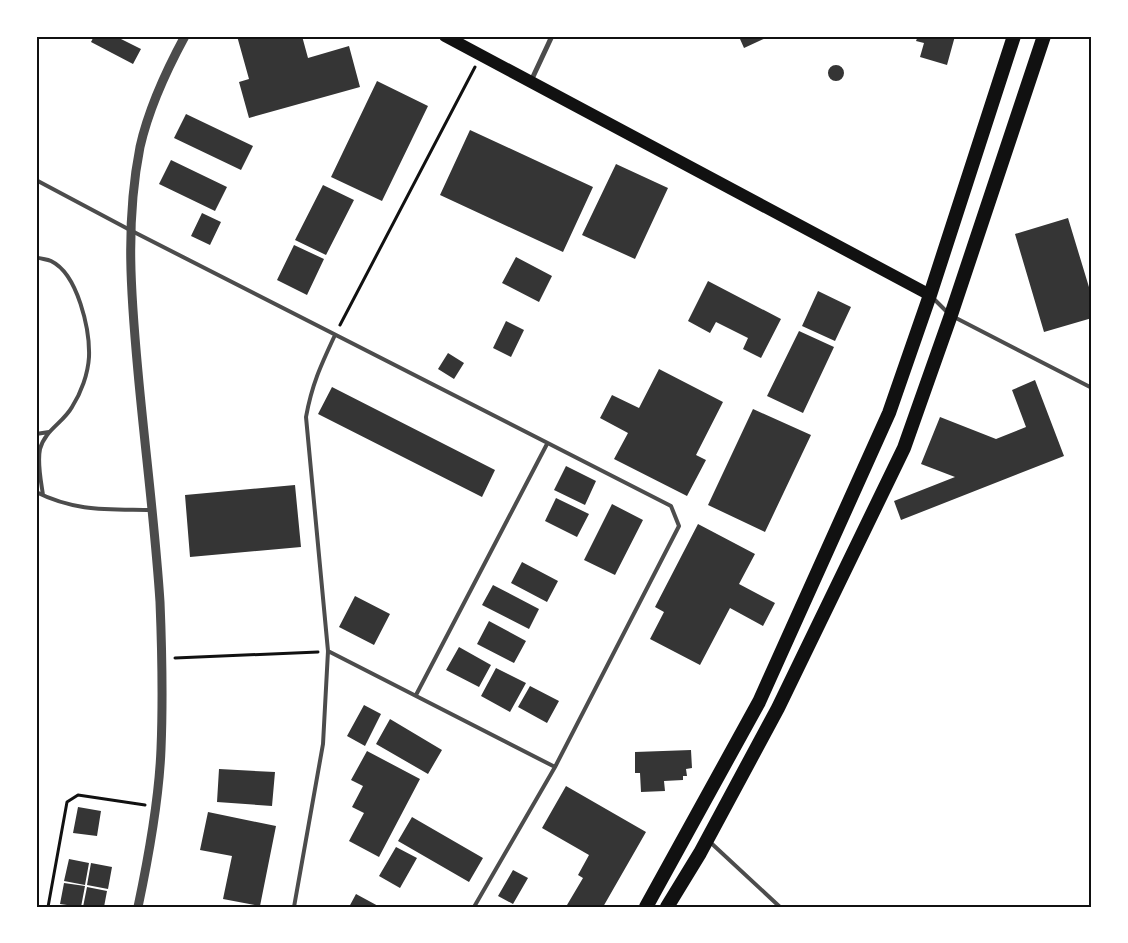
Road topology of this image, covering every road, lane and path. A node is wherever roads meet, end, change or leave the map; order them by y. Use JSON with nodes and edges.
{"nodes":[{"id":1,"x":185,"y":36,"type":"edge"},
{"id":2,"x":445,"y":36,"type":"edge"},
{"id":3,"x":552,"y":36,"type":"edge"},
{"id":4,"x":1014,"y":36,"type":"edge"},
{"id":5,"x":1044,"y":36,"type":"edge"},
{"id":6,"x":481,"y":55,"type":"junction"},
{"id":7,"x":530,"y":82,"type":"junction"},
{"id":8,"x":36,"y":180,"type":"edge"},
{"id":9,"x":130,"y":230,"type":"junction"},
{"id":10,"x":36,"y":257,"type":"edge"},
{"id":11,"x":930,"y":295,"type":"junction"},
{"id":12,"x":950,"y":315,"type":"junction"},
{"id":13,"x":335,"y":335,"type":"junction"},
{"id":14,"x":1092,"y":388,"type":"edge"},
{"id":15,"x":48,"y":432,"type":"junction"},
{"id":16,"x":36,"y":434,"type":"edge"},
{"id":17,"x":547,"y":444,"type":"junction"},
{"id":18,"x":36,"y":492,"type":"edge"},
{"id":19,"x":43,"y":495,"type":"junction"},
{"id":20,"x":151,"y":510,"type":"junction"},
{"id":21,"x":328,"y":651,"type":"junction"},
{"id":22,"x":162,"y":658,"type":"junction"},
{"id":23,"x":416,"y":695,"type":"junction"},
{"id":24,"x":555,"y":767,"type":"junction"},
{"id":25,"x":155,"y":806,"type":"junction"},
{"id":26,"x":707,"y":840,"type":"junction"},
{"id":27,"x":48,"y":907,"type":"edge"},
{"id":28,"x":138,"y":907,"type":"edge"},
{"id":29,"x":294,"y":907,"type":"edge"},
{"id":30,"x":474,"y":907,"type":"edge"},
{"id":31,"x":646,"y":907,"type":"edge"},
{"id":32,"x":668,"y":907,"type":"edge"},
{"id":33,"x":780,"y":907,"type":"edge"}],
"edges":[{"from":1,"to":9,"type":"street"},
{"from":2,"to":6,"type":"main road"},
{"from":3,"to":7,"type":"street"},
{"from":4,"to":11,"type":"highway"},
{"from":5,"to":12,"type":"highway"},
{"from":6,"to":7,"type":"main road"},
{"from":6,"to":13,"type":"path"},
{"from":7,"to":11,"type":"main road"},
{"from":8,"to":9,"type":"lane"},
{"from":9,"to":13,"type":"lane"},
{"from":9,"to":20,"type":"street"},
{"from":10,"to":15,"type":"lane"},
{"from":11,"to":12,"type":"lane"},
{"from":11,"to":31,"type":"highway"},
{"from":12,"to":14,"type":"lane"},
{"from":12,"to":26,"type":"highway"},
{"from":13,"to":17,"type":"lane"},
{"from":13,"to":21,"type":"lane"},
{"from":15,"to":16,"type":"lane"},
{"from":15,"to":19,"type":"lane"},
{"from":17,"to":23,"type":"lane"},
{"from":17,"to":24,"type":"lane"},
{"from":18,"to":19,"type":"lane"},
{"from":19,"to":20,"type":"lane"},
{"from":20,"to":22,"type":"street"},
{"from":21,"to":22,"type":"path"},
{"from":21,"to":23,"type":"lane"},
{"from":21,"to":29,"type":"lane"},
{"from":22,"to":25,"type":"street"},
{"from":23,"to":24,"type":"lane"},
{"from":24,"to":30,"type":"lane"},
{"from":25,"to":27,"type":"path"},
{"from":25,"to":28,"type":"street"},
{"from":26,"to":32,"type":"highway"},
{"from":26,"to":33,"type":"lane"}]}
